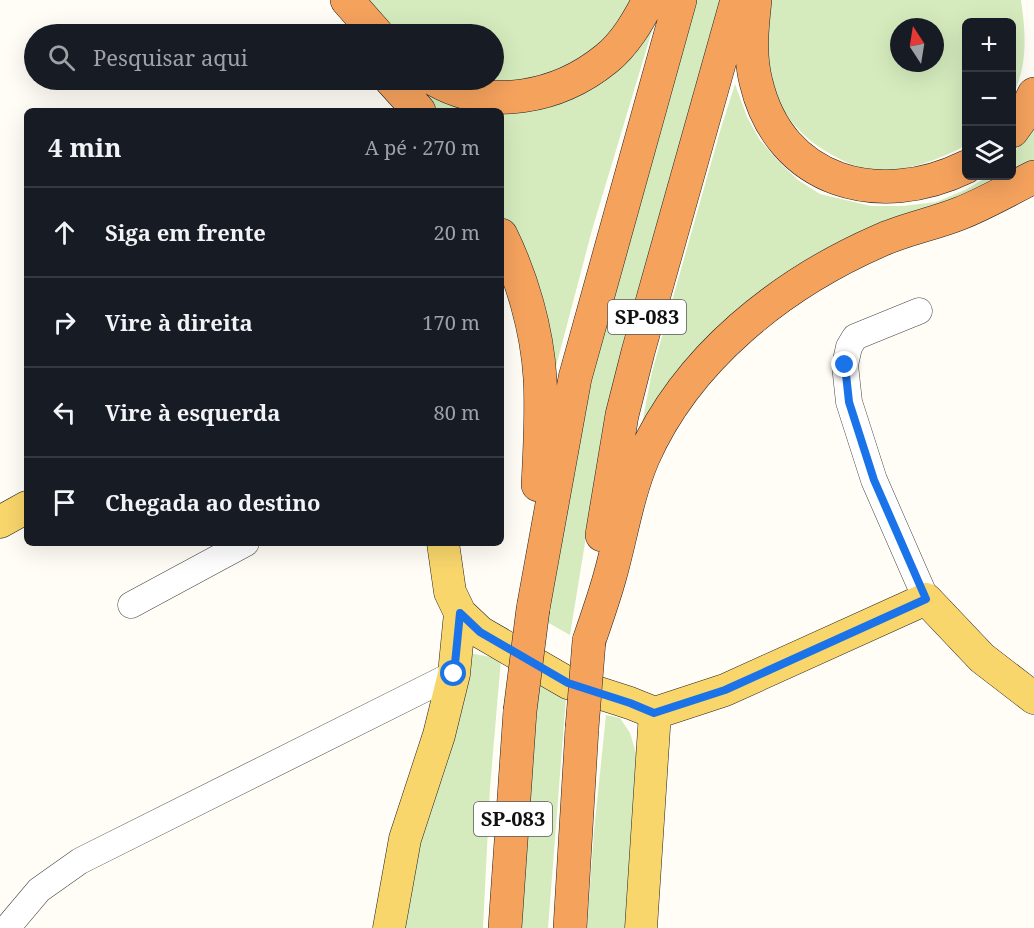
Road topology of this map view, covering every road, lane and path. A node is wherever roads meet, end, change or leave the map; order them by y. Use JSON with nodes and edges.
{"nodes":[{"id":1,"x":325,"y":0,"type":"edge"},
{"id":2,"x":347,"y":0,"type":"edge"},
{"id":3,"x":649,"y":0,"type":"edge"},
{"id":4,"x":680,"y":0,"type":"edge"},
{"id":5,"x":737,"y":0,"type":"edge"},
{"id":6,"x":755,"y":0,"type":"edge"},
{"id":7,"x":344,"y":24,"type":"edge"},
{"id":8,"x":368,"y":24,"type":"edge"},
{"id":9,"x":400,"y":90,"type":"edge"},
{"id":10,"x":463,"y":90,"type":"edge"},
{"id":11,"x":1034,"y":94,"type":"edge"},
{"id":12,"x":416,"y":108,"type":"edge"},
{"id":13,"x":1014,"y":126,"type":"edge"},
{"id":14,"x":962,"y":169,"type":"edge"},
{"id":15,"x":1034,"y":177,"type":"edge"},
{"id":16,"x":504,"y":241,"type":"edge"},
{"id":17,"x":919,"y":311,"type":"dead end"},
{"id":18,"x":24,"y":509,"type":"edge"},
{"id":19,"x":0,"y":522,"type":"edge"},
{"id":20,"x":240,"y":546,"type":"edge"},
{"id":21,"x":443,"y":546,"type":"edge"},
{"id":22,"x":926,"y":599,"type":"junction"},
{"id":23,"x":131,"y":604,"type":"dead end"},
{"id":24,"x":532,"y":609,"type":"junction"},
{"id":25,"x":460,"y":613,"type":"junction"},
{"id":26,"x":589,"y":641,"type":"junction"},
{"id":27,"x":454,"y":674,"type":"junction"},
{"id":28,"x":1034,"y":698,"type":"edge"},
{"id":29,"x":654,"y":713,"type":"junction"},
{"id":30,"x":7,"y":928,"type":"edge"},
{"id":31,"x":389,"y":928,"type":"edge"},
{"id":32,"x":505,"y":928,"type":"edge"},
{"id":33,"x":570,"y":928,"type":"edge"},
{"id":34,"x":641,"y":928,"type":"edge"}],
"edges":[{"from":1,"to":7,"type":"highway"},
{"from":2,"to":8,"type":"highway"},
{"from":3,"to":10,"type":"highway"},
{"from":4,"to":24,"type":"highway","number":"SP-083"},
{"from":5,"to":26,"type":"highway","number":"SP-083"},
{"from":6,"to":14,"type":"highway"},
{"from":9,"to":12,"type":"highway"},
{"from":11,"to":13,"type":"highway"},
{"from":15,"to":26,"type":"highway"},
{"from":16,"to":24,"type":"highway"},
{"from":17,"to":22,"type":"street"},
{"from":18,"to":19,"type":"main road"},
{"from":20,"to":23,"type":"street"},
{"from":21,"to":25,"type":"main road"},
{"from":22,"to":28,"type":"main road"},
{"from":22,"to":29,"type":"main road"},
{"from":24,"to":32,"type":"highway","number":"SP-083","bridge":true},
{"from":25,"to":27,"type":"main road"},
{"from":25,"to":29,"type":"main road"},
{"from":26,"to":33,"type":"highway","number":"SP-083","bridge":true},
{"from":27,"to":30,"type":"street"},
{"from":27,"to":31,"type":"main road"},
{"from":29,"to":34,"type":"main road"}]}
